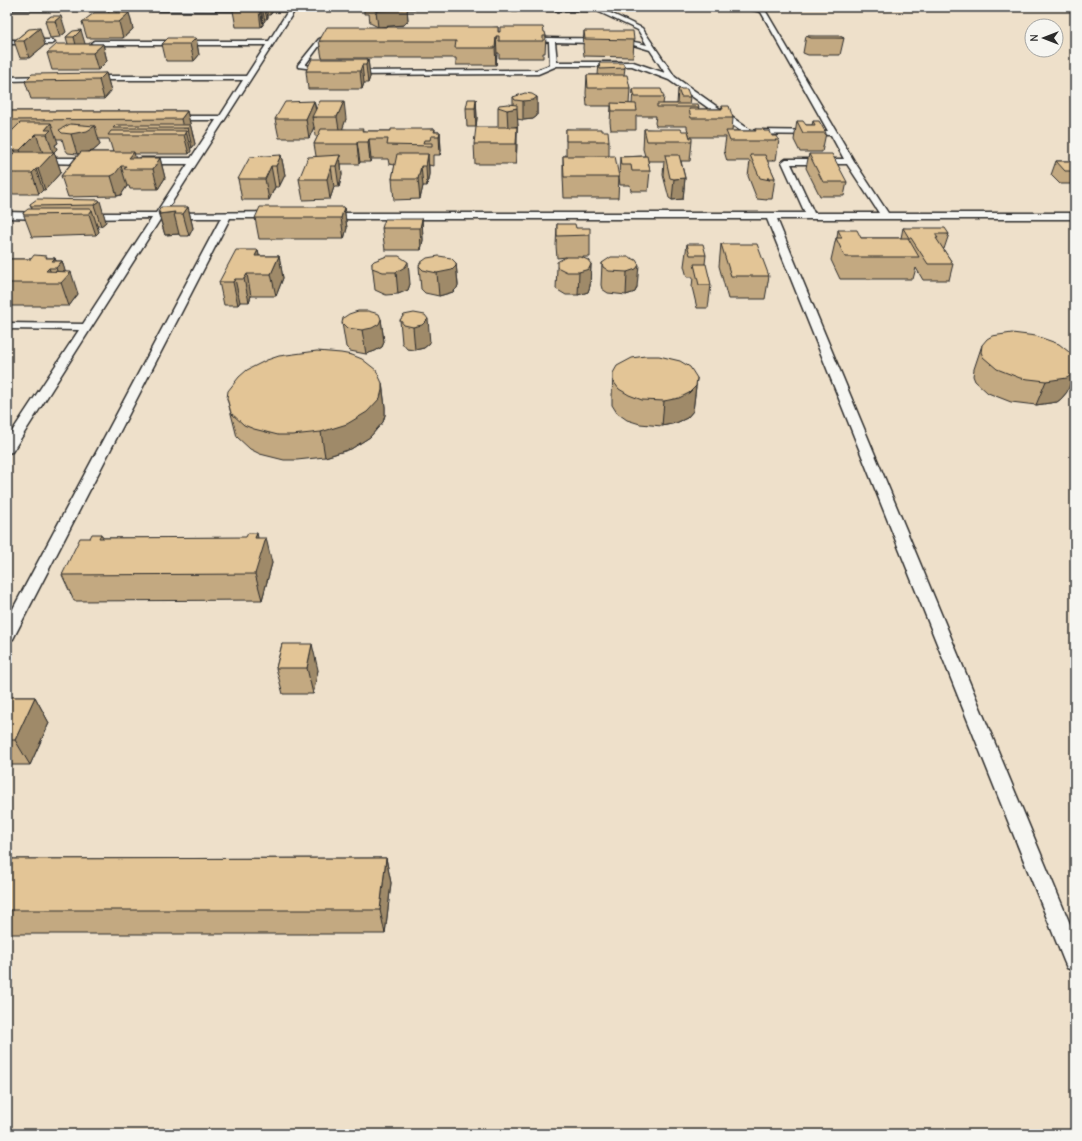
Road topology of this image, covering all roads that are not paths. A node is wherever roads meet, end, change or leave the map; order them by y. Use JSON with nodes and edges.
{"nodes":[{"id":1,"x":399,"y":7,"type":"edge"},
{"id":2,"x":7,"y":8,"type":"edge"},
{"id":3,"x":749,"y":8,"type":"dead end"},
{"id":4,"x":348,"y":31,"type":"edge"},
{"id":5,"x":518,"y":36,"type":"edge"},
{"id":6,"x":552,"y":40,"type":"junction"},
{"id":7,"x":7,"y":42,"type":"edge"},
{"id":8,"x":52,"y":42,"type":"edge"},
{"id":9,"x":272,"y":42,"type":"junction"},
{"id":10,"x":94,"y":43,"type":"edge"},
{"id":11,"x":652,"y":48,"type":"junction"},
{"id":12,"x":554,"y":64,"type":"junction"},
{"id":13,"x":53,"y":78,"type":"edge"},
{"id":14,"x":81,"y":78,"type":"edge"},
{"id":15,"x":248,"y":78,"type":"junction"},
{"id":16,"x":672,"y":78,"type":"junction"},
{"id":17,"x":7,"y":79,"type":"edge"},
{"id":18,"x":162,"y":118,"type":"edge"},
{"id":19,"x":222,"y":118,"type":"junction"},
{"id":20,"x":834,"y":133,"type":"junction"},
{"id":21,"x":40,"y":161,"type":"edge"},
{"id":22,"x":102,"y":161,"type":"edge"},
{"id":23,"x":132,"y":161,"type":"edge"},
{"id":24,"x":194,"y":161,"type":"junction"},
{"id":25,"x":850,"y":161,"type":"junction"},
{"id":26,"x":7,"y":216,"type":"edge"},
{"id":27,"x":55,"y":216,"type":"edge"},
{"id":28,"x":71,"y":216,"type":"edge"},
{"id":29,"x":158,"y":216,"type":"junction"},
{"id":30,"x":227,"y":216,"type":"junction"},
{"id":31,"x":283,"y":216,"type":"edge"},
{"id":32,"x":315,"y":216,"type":"edge"},
{"id":33,"x":771,"y":216,"type":"junction"},
{"id":34,"x":811,"y":216,"type":"junction"},
{"id":35,"x":885,"y":216,"type":"junction"},
{"id":36,"x":1075,"y":216,"type":"edge"},
{"id":37,"x":7,"y":326,"type":"edge"},
{"id":38,"x":86,"y":327,"type":"junction"},
{"id":39,"x":12,"y":434,"type":"edge"},
{"id":40,"x":7,"y":449,"type":"edge"},
{"id":41,"x":7,"y":635,"type":"edge"},
{"id":42,"x":1075,"y":960,"type":"edge"}],
"edges":[{"from":1,"to":11,"type":"lane"},
{"from":2,"to":9,"type":"lane"},
{"from":3,"to":20,"type":"lane"},
{"from":4,"to":12,"type":"lane"},
{"from":5,"to":6,"type":"lane"},
{"from":6,"to":11,"type":"lane"},
{"from":6,"to":12,"type":"lane"},
{"from":7,"to":8,"type":"lane"},
{"from":9,"to":10,"type":"lane"},
{"from":9,"to":15,"type":"lane"},
{"from":11,"to":16,"type":"lane"},
{"from":12,"to":16,"type":"lane"},
{"from":13,"to":17,"type":"lane"},
{"from":14,"to":15,"type":"lane"},
{"from":15,"to":19,"type":"lane"},
{"from":16,"to":20,"type":"lane"},
{"from":18,"to":19,"type":"lane"},
{"from":19,"to":24,"type":"lane"},
{"from":20,"to":25,"type":"lane"},
{"from":21,"to":22,"type":"lane"},
{"from":23,"to":24,"type":"lane"},
{"from":24,"to":29,"type":"lane"},
{"from":25,"to":34,"type":"lane"},
{"from":25,"to":35,"type":"lane"},
{"from":26,"to":27,"type":"lane"},
{"from":28,"to":29,"type":"lane"},
{"from":29,"to":30,"type":"lane"},
{"from":29,"to":38,"type":"lane"},
{"from":30,"to":31,"type":"lane"},
{"from":30,"to":41,"type":"lane"},
{"from":32,"to":33,"type":"lane"},
{"from":33,"to":34,"type":"lane"},
{"from":33,"to":42,"type":"lane"},
{"from":34,"to":35,"type":"lane"},
{"from":35,"to":36,"type":"lane"},
{"from":37,"to":38,"type":"lane"},
{"from":38,"to":39,"type":"lane"},
{"from":39,"to":40,"type":"lane"}]}
